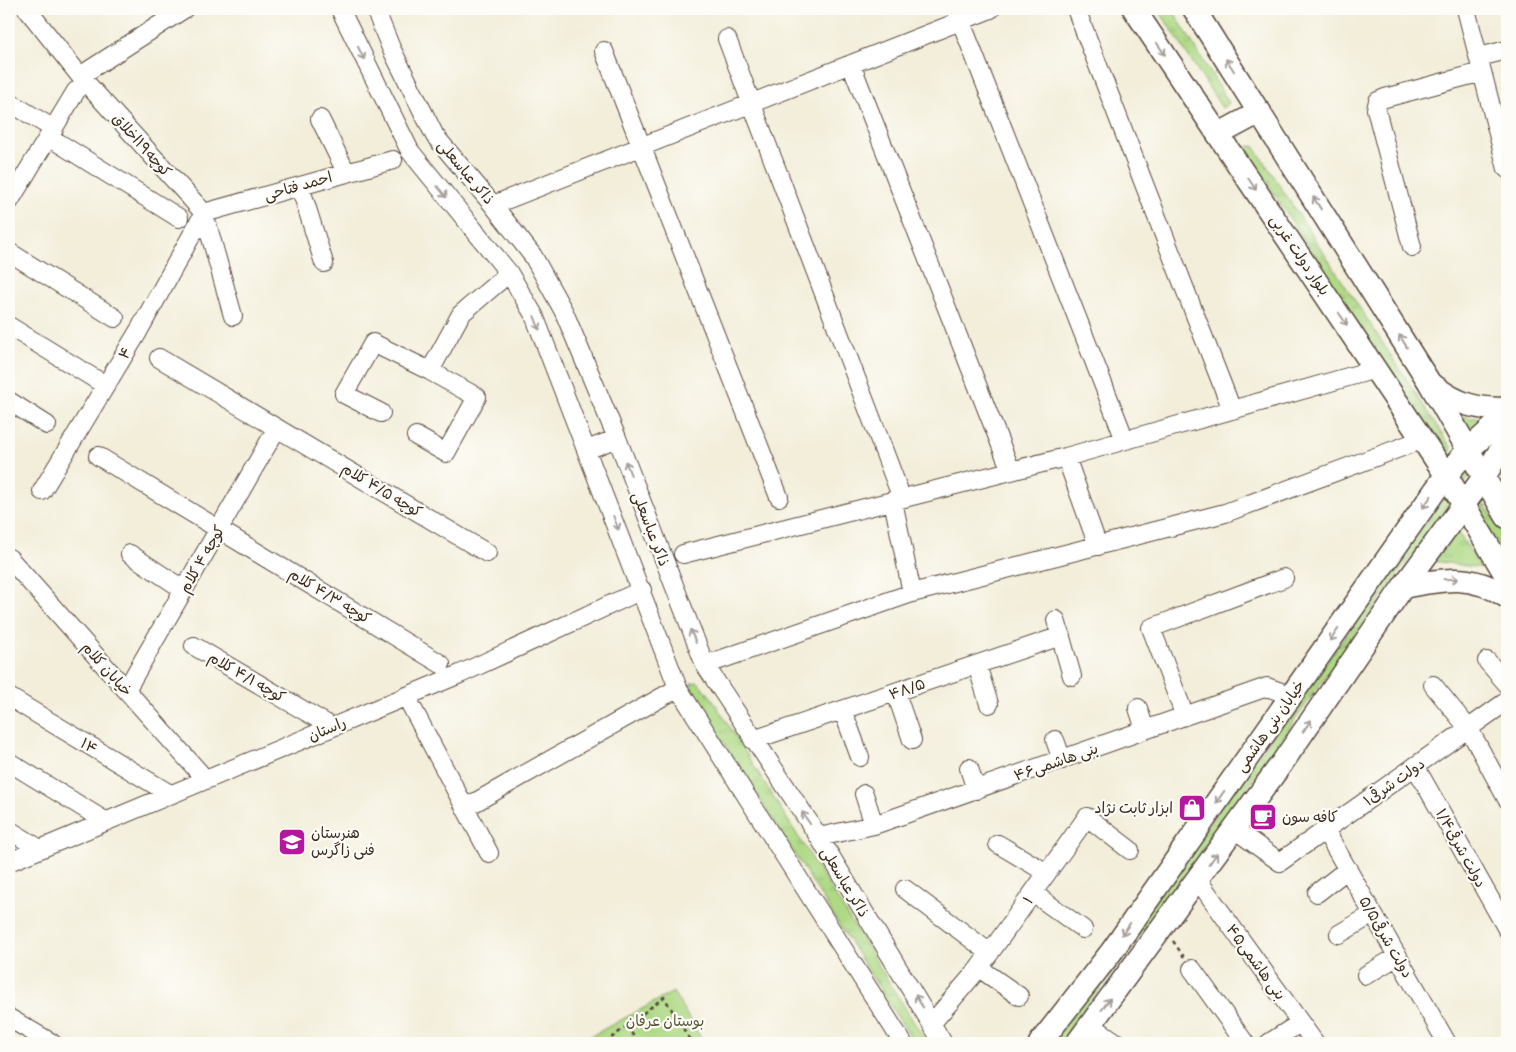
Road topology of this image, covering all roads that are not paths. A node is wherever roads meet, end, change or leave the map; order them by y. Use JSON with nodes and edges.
{"nodes":[{"id":1,"x":27,"y":9,"type":"edge"},
{"id":2,"x":184,"y":9,"type":"edge"},
{"id":3,"x":340,"y":9,"type":"edge"},
{"id":4,"x":375,"y":9,"type":"edge"},
{"id":5,"x":990,"y":9,"type":"edge"},
{"id":6,"x":1076,"y":9,"type":"edge"},
{"id":7,"x":1134,"y":9,"type":"edge"},
{"id":8,"x":1194,"y":9,"type":"edge"},
{"id":9,"x":1466,"y":9,"type":"edge"},
{"id":10,"x":958,"y":15,"type":"edge"},
{"id":11,"x":727,"y":39,"type":"dead end"},
{"id":12,"x":1507,"y":50,"type":"edge"},
{"id":13,"x":604,"y":51,"type":"dead end"},
{"id":14,"x":851,"y":64,"type":"junction"},
{"id":15,"x":1480,"y":65,"type":"junction"},
{"id":16,"x":78,"y":84,"type":"junction"},
{"id":17,"x":9,"y":102,"type":"edge"},
{"id":18,"x":752,"y":103,"type":"junction"},
{"id":19,"x":1260,"y":112,"type":"junction"},
{"id":20,"x":320,"y":119,"type":"dead end"},
{"id":21,"x":51,"y":133,"type":"junction"},
{"id":22,"x":1219,"y":134,"type":"junction"},
{"id":23,"x":642,"y":146,"type":"junction"},
{"id":24,"x":392,"y":160,"type":"dead end"},
{"id":25,"x":1507,"y":169,"type":"edge"},
{"id":26,"x":346,"y":172,"type":"junction"},
{"id":27,"x":300,"y":186,"type":"junction"},
{"id":28,"x":9,"y":202,"type":"edge"},
{"id":29,"x":494,"y":205,"type":"junction"},
{"id":30,"x":204,"y":213,"type":"junction"},
{"id":31,"x":179,"y":218,"type":"dead end"},
{"id":32,"x":1412,"y":246,"type":"dead end"},
{"id":33,"x":9,"y":252,"type":"edge"},
{"id":34,"x":324,"y":263,"type":"dead end"},
{"id":35,"x":509,"y":273,"type":"junction"},
{"id":36,"x":234,"y":316,"type":"dead end"},
{"id":37,"x":115,"y":318,"type":"dead end"},
{"id":38,"x":9,"y":326,"type":"edge"},
{"id":39,"x":159,"y":358,"type":"dead end"},
{"id":40,"x":1376,"y":369,"type":"junction"},
{"id":41,"x":430,"y":371,"type":"junction"},
{"id":42,"x":1429,"y":382,"type":"junction"},
{"id":43,"x":105,"y":385,"type":"junction"},
{"id":44,"x":9,"y":401,"type":"edge"},
{"id":45,"x":1232,"y":410,"type":"junction"},
{"id":46,"x":1507,"y":410,"type":"edge"},
{"id":47,"x":381,"y":414,"type":"dead end"},
{"id":48,"x":1507,"y":415,"type":"edge"},
{"id":49,"x":47,"y":425,"type":"dead end"},
{"id":50,"x":277,"y":428,"type":"junction"},
{"id":51,"x":416,"y":436,"type":"dead end"},
{"id":52,"x":617,"y":438,"type":"junction"},
{"id":53,"x":1125,"y":440,"type":"junction"},
{"id":54,"x":1421,"y":440,"type":"junction"},
{"id":55,"x":1507,"y":440,"type":"edge"},
{"id":56,"x":587,"y":450,"type":"junction"},
{"id":57,"x":1468,"y":450,"type":"junction"},
{"id":58,"x":98,"y":456,"type":"dead end"},
{"id":59,"x":1066,"y":457,"type":"junction"},
{"id":60,"x":1011,"y":471,"type":"junction"},
{"id":61,"x":1446,"y":475,"type":"junction"},
{"id":62,"x":1484,"y":477,"type":"junction"},
{"id":63,"x":42,"y":490,"type":"dead end"},
{"id":64,"x":896,"y":494,"type":"junction"},
{"id":65,"x":779,"y":497,"type":"dead end"},
{"id":66,"x":1463,"y":503,"type":"junction"},
{"id":67,"x":1507,"y":517,"type":"edge"},
{"id":68,"x":219,"y":529,"type":"junction"},
{"id":69,"x":1098,"y":546,"type":"junction"},
{"id":70,"x":487,"y":553,"type":"dead end"},
{"id":71,"x":130,"y":554,"type":"dead end"},
{"id":72,"x":683,"y":554,"type":"dead end"},
{"id":73,"x":9,"y":558,"type":"edge"},
{"id":74,"x":1507,"y":577,"type":"edge"},
{"id":75,"x":1284,"y":578,"type":"dead end"},
{"id":76,"x":1403,"y":587,"type":"junction"},
{"id":77,"x":184,"y":590,"type":"junction"},
{"id":78,"x":642,"y":590,"type":"junction"},
{"id":79,"x":912,"y":593,"type":"junction"},
{"id":80,"x":1507,"y":597,"type":"edge"},
{"id":81,"x":194,"y":646,"type":"dead end"},
{"id":82,"x":1486,"y":661,"type":"dead end"},
{"id":83,"x":440,"y":664,"type":"dead end"},
{"id":84,"x":705,"y":665,"type":"junction"},
{"id":85,"x":977,"y":665,"type":"junction"},
{"id":86,"x":1072,"y":676,"type":"dead end"},
{"id":87,"x":1433,"y":684,"type":"dead end"},
{"id":88,"x":1507,"y":684,"type":"edge"},
{"id":89,"x":678,"y":688,"type":"junction"},
{"id":90,"x":126,"y":690,"type":"junction"},
{"id":91,"x":896,"y":693,"type":"junction"},
{"id":92,"x":406,"y":696,"type":"junction"},
{"id":93,"x":1292,"y":696,"type":"junction"},
{"id":94,"x":9,"y":697,"type":"edge"},
{"id":95,"x":1507,"y":701,"type":"edge"},
{"id":96,"x":989,"y":704,"type":"dead end"},
{"id":97,"x":1138,"y":708,"type":"dead end"},
{"id":98,"x":843,"y":711,"type":"junction"},
{"id":99,"x":1185,"y":716,"type":"junction"},
{"id":100,"x":332,"y":727,"type":"junction"},
{"id":101,"x":1469,"y":729,"type":"junction"},
{"id":102,"x":1145,"y":730,"type":"junction"},
{"id":103,"x":753,"y":740,"type":"junction"},
{"id":104,"x":912,"y":740,"type":"dead end"},
{"id":105,"x":1055,"y":740,"type":"dead end"},
{"id":106,"x":860,"y":757,"type":"dead end"},
{"id":107,"x":1062,"y":760,"type":"junction"},
{"id":108,"x":9,"y":762,"type":"edge"},
{"id":109,"x":1416,"y":766,"type":"junction"},
{"id":110,"x":969,"y":768,"type":"dead end"},
{"id":111,"x":206,"y":780,"type":"junction"},
{"id":112,"x":976,"y":790,"type":"junction"},
{"id":113,"x":170,"y":794,"type":"junction"},
{"id":114,"x":864,"y":794,"type":"dead end"},
{"id":115,"x":1507,"y":799,"type":"edge"},
{"id":116,"x":465,"y":808,"type":"junction"},
{"id":117,"x":105,"y":822,"type":"junction"},
{"id":118,"x":874,"y":825,"type":"junction"},
{"id":119,"x":1234,"y":829,"type":"junction"},
{"id":120,"x":9,"y":830,"type":"edge"},
{"id":121,"x":1325,"y":830,"type":"junction"},
{"id":122,"x":819,"y":837,"type":"junction"},
{"id":123,"x":998,"y":844,"type":"dead end"},
{"id":124,"x":40,"y":849,"type":"junction"},
{"id":125,"x":1130,"y":850,"type":"dead end"},
{"id":126,"x":489,"y":854,"type":"dead end"},
{"id":127,"x":9,"y":862,"type":"edge"},
{"id":128,"x":1348,"y":869,"type":"junction"},
{"id":129,"x":1047,"y":873,"type":"junction"},
{"id":130,"x":1198,"y":880,"type":"junction"},
{"id":131,"x":905,"y":889,"type":"dead end"},
{"id":132,"x":1033,"y":892,"type":"junction"},
{"id":133,"x":1317,"y":893,"type":"dead end"},
{"id":134,"x":1373,"y":914,"type":"junction"},
{"id":135,"x":1083,"y":929,"type":"dead end"},
{"id":136,"x":1507,"y":930,"type":"edge"},
{"id":137,"x":1339,"y":934,"type":"dead end"},
{"id":138,"x":990,"y":953,"type":"junction"},
{"id":139,"x":1398,"y":956,"type":"junction"},
{"id":140,"x":979,"y":968,"type":"junction"},
{"id":141,"x":1192,"y":969,"type":"road end"},
{"id":142,"x":1366,"y":975,"type":"dead end"},
{"id":143,"x":1019,"y":996,"type":"dead end"},
{"id":144,"x":9,"y":1018,"type":"edge"},
{"id":145,"x":932,"y":1023,"type":"junction"},
{"id":146,"x":1300,"y":1023,"type":"junction"},
{"id":147,"x":1091,"y":1024,"type":"junction"},
{"id":148,"x":52,"y":1043,"type":"edge"},
{"id":149,"x":903,"y":1043,"type":"edge"},
{"id":150,"x":943,"y":1043,"type":"edge"},
{"id":151,"x":1040,"y":1043,"type":"edge"},
{"id":152,"x":1077,"y":1043,"type":"edge"},
{"id":153,"x":1117,"y":1043,"type":"edge"},
{"id":154,"x":1245,"y":1043,"type":"edge"},
{"id":155,"x":1269,"y":1043,"type":"edge"},
{"id":156,"x":1315,"y":1043,"type":"edge"},
{"id":157,"x":1446,"y":1043,"type":"edge"}],
"edges":[{"from":1,"to":16,"type":"street","name":"کوچه۱۹اخلاق"},
{"from":2,"to":16,"type":"street"},
{"from":3,"to":35,"type":"street","name":"ذاکر عباسعلی","one_way":true},
{"from":4,"to":29,"type":"street","name":"ذاکر عباسعلی"},
{"from":5,"to":10,"type":"street"},
{"from":6,"to":45,"type":"street"},
{"from":7,"to":22,"type":"main road","name":"بلوار دولت غربی","one_way":true},
{"from":19,"to":8,"type":"main road","one_way":true},
{"from":9,"to":15,"type":"street"},
{"from":10,"to":14,"type":"street"},
{"from":10,"to":53,"type":"street"},
{"from":11,"to":18,"type":"street"},
{"from":12,"to":15,"type":"street"},
{"from":13,"to":23,"type":"street"},
{"from":14,"to":18,"type":"street"},
{"from":14,"to":60,"type":"street"},
{"from":15,"to":25,"type":"street"},
{"from":15,"to":32,"type":"street"},
{"from":16,"to":21,"type":"street"},
{"from":16,"to":30,"type":"street","name":"کوچه۱۹اخلاق"},
{"from":17,"to":21,"type":"street"},
{"from":18,"to":23,"type":"street"},
{"from":18,"to":64,"type":"street"},
{"from":19,"to":22,"type":"main road"},
{"from":42,"to":19,"type":"main road","one_way":true},
{"from":20,"to":26,"type":"street"},
{"from":21,"to":28,"type":"street"},
{"from":21,"to":31,"type":"street"},
{"from":22,"to":40,"type":"main road","name":"بلوار دولت غربی","one_way":true},
{"from":23,"to":29,"type":"street"},
{"from":23,"to":65,"type":"street"},
{"from":24,"to":26,"type":"street","name":"احمد فتاحی"},
{"from":26,"to":27,"type":"street","name":"احمد فتاحی"},
{"from":27,"to":30,"type":"street","name":"احمد فتاحی"},
{"from":27,"to":34,"type":"street"},
{"from":29,"to":52,"type":"street","name":"ذاکر عباسعلی"},
{"from":30,"to":36,"type":"street"},
{"from":30,"to":43,"type":"street","name":"۴"},
{"from":33,"to":37,"type":"street"},
{"from":35,"to":41,"type":"street"},
{"from":35,"to":56,"type":"street","name":"ذاکر عباسعلی","one_way":true},
{"from":38,"to":43,"type":"street"},
{"from":39,"to":50,"type":"street","name":"کوچه ۴/۵ کلام"},
{"from":40,"to":45,"type":"street"},
{"from":40,"to":54,"type":"main road","name":"بلوار دولت غربی"},
{"from":41,"to":47,"type":"street"},
{"from":41,"to":51,"type":"street"},
{"from":42,"to":46,"type":"main road"},
{"from":42,"to":57,"type":"main road"},
{"from":43,"to":63,"type":"street","name":"۴"},
{"from":44,"to":49,"type":"street"},
{"from":45,"to":53,"type":"street"},
{"from":48,"to":57,"type":"main road","name":"خیابان بنی هاشمی"},
{"from":50,"to":68,"type":"street","name":"کوچه ۴ کلام"},
{"from":50,"to":70,"type":"street","name":"کوچه ۴/۵ کلام"},
{"from":52,"to":56,"type":"street"},
{"from":84,"to":52,"type":"street","name":"ذاکر عباسعلی","one_way":true},
{"from":53,"to":59,"type":"street"},
{"from":54,"to":61,"type":"main road","name":"بلوار دولت غربی"},
{"from":54,"to":69,"type":"street"},
{"from":55,"to":62,"type":"main road","name":"خیابان بنی هاشمی"},
{"from":56,"to":78,"type":"street","name":"ذاکر عباسعلی","one_way":true},
{"from":57,"to":61,"type":"main road","name":"خیابان بنی هاشمی"},
{"from":57,"to":62,"type":"main road"},
{"from":58,"to":68,"type":"street","name":"کوچه ۴/۳ کلام"},
{"from":59,"to":60,"type":"street"},
{"from":59,"to":69,"type":"street"},
{"from":60,"to":64,"type":"street"},
{"from":61,"to":66,"type":"main road","name":"بلوار دولت غربی"},
{"from":61,"to":93,"type":"main road","name":"خیابان بنی هاشمی","one_way":true},
{"from":62,"to":66,"type":"main road","name":"خیابان بنی هاشمی"},
{"from":62,"to":67,"type":"main road"},
{"from":64,"to":72,"type":"street"},
{"from":64,"to":79,"type":"street"},
{"from":66,"to":74,"type":"main road","name":"بلوار دولت غربی"},
{"from":66,"to":76,"type":"main road","name":"خیابان بنی هاشمی"},
{"from":68,"to":77,"type":"street","name":"کوچه ۴ کلام"},
{"from":68,"to":83,"type":"street","name":"کوچه ۴/۳ کلام"},
{"from":69,"to":79,"type":"street"},
{"from":71,"to":77,"type":"street"},
{"from":73,"to":90,"type":"street","name":"خیابان کلام"},
{"from":75,"to":99,"type":"street"},
{"from":76,"to":80,"type":"main road","one_way":true},
{"from":119,"to":76,"type":"main road","name":"خیابان بنی هاشمی","one_way":true},
{"from":77,"to":90,"type":"street","name":"کوچه ۴ کلام"},
{"from":78,"to":89,"type":"street","name":"ذاکر عباسعلی"},
{"from":78,"to":92,"type":"street","name":"راستان"},
{"from":79,"to":84,"type":"street"},
{"from":81,"to":100,"type":"street","name":"کوچه ۴/۱ کلام"},
{"from":82,"to":88,"type":"street"},
{"from":84,"to":103,"type":"street","name":"ذاکر عباسعلی"},
{"from":85,"to":86,"type":"street","name":"۴۸/۵"},
{"from":85,"to":91,"type":"street","name":"۴۸/۵"},
{"from":85,"to":96,"type":"street"},
{"from":87,"to":101,"type":"street"},
{"from":89,"to":116,"type":"street"},
{"from":89,"to":149,"type":"street","name":"ذاکر عباسعلی"},
{"from":90,"to":111,"type":"street","name":"خیابان کلام"},
{"from":91,"to":98,"type":"street","name":"۴۸/۵"},
{"from":91,"to":104,"type":"street"},
{"from":92,"to":100,"type":"street","name":"راستان"},
{"from":92,"to":116,"type":"street"},
{"from":93,"to":99,"type":"street","name":"بنی هاشمی۴۶"},
{"from":93,"to":151,"type":"main road","name":"خیابان بنی هاشمی","one_way":true},
{"from":94,"to":113,"type":"street","name":"۱۴"},
{"from":95,"to":101,"type":"street","name":"۱دولت شرقی"},
{"from":97,"to":102,"type":"street"},
{"from":98,"to":103,"type":"street","name":"۴۸/۵"},
{"from":98,"to":106,"type":"street"},
{"from":99,"to":102,"type":"street","name":"بنی هاشمی۴۶"},
{"from":100,"to":111,"type":"street","name":"راستان"},
{"from":101,"to":109,"type":"street","name":"۱دولت شرقی"},
{"from":101,"to":115,"type":"street"},
{"from":102,"to":107,"type":"street","name":"بنی هاشمی۴۶"},
{"from":122,"to":103,"type":"street","name":"ذاکر عباسعلی","one_way":true},
{"from":105,"to":107,"type":"street"},
{"from":107,"to":112,"type":"street","name":"بنی هاشمی۴۶"},
{"from":108,"to":117,"type":"street"},
{"from":109,"to":121,"type":"street","name":"۱دولت شرقی"},
{"from":109,"to":136,"type":"street","name":"۱/۴دولت شرقی"},
{"from":110,"to":112,"type":"street"},
{"from":111,"to":113,"type":"street","name":"راستان"},
{"from":112,"to":118,"type":"street","name":"بنی هاشمی۴۶"},
{"from":113,"to":117,"type":"street","name":"راستان"},
{"from":114,"to":118,"type":"street"},
{"from":116,"to":126,"type":"street"},
{"from":117,"to":124,"type":"street","name":"راستان"},
{"from":118,"to":122,"type":"street","name":"بنی هاشمی۴۶"},
{"from":119,"to":121,"type":"street","name":"۱دولت شرقی"},
{"from":130,"to":119,"type":"main road","name":"خیابان بنی هاشمی","one_way":true},
{"from":120,"to":124,"type":"street"},
{"from":121,"to":128,"type":"street","name":"۵/۵دولت شرقی"},
{"from":145,"to":122,"type":"street","name":"ذاکر عباسعلی","one_way":true},
{"from":123,"to":129,"type":"street"},
{"from":124,"to":127,"type":"street","name":"راستان"},
{"from":125,"to":129,"type":"street","name":"۱"},
{"from":128,"to":133,"type":"street"},
{"from":128,"to":134,"type":"street","name":"۵/۵دولت شرقی"},
{"from":129,"to":132,"type":"street","name":"۱"},
{"from":130,"to":146,"type":"street","name":"بنی هاشمی۴۵"},
{"from":147,"to":130,"type":"main road","name":"خیابان بنی هاشمی","one_way":true},
{"from":131,"to":138,"type":"street"},
{"from":132,"to":135,"type":"street"},
{"from":132,"to":138,"type":"street","name":"۱"},
{"from":134,"to":137,"type":"street"},
{"from":134,"to":139,"type":"street","name":"۵/۵دولت شرقی"},
{"from":138,"to":140,"type":"street","name":"۱"},
{"from":139,"to":142,"type":"street"},
{"from":139,"to":157,"type":"street","name":"۵/۵دولت شرقی"},
{"from":140,"to":143,"type":"street"},
{"from":140,"to":145,"type":"street","name":"۱"},
{"from":141,"to":154,"type":"street"},
{"from":144,"to":148,"type":"street"},
{"from":145,"to":150,"type":"street","name":"ذاکر عباسعلی"},
{"from":146,"to":155,"type":"street"},
{"from":146,"to":156,"type":"street","name":"بنی هاشمی۴۵"},
{"from":147,"to":152,"type":"main road","name":"خیابان بنی هاشمی"},
{"from":147,"to":153,"type":"street"}]}
